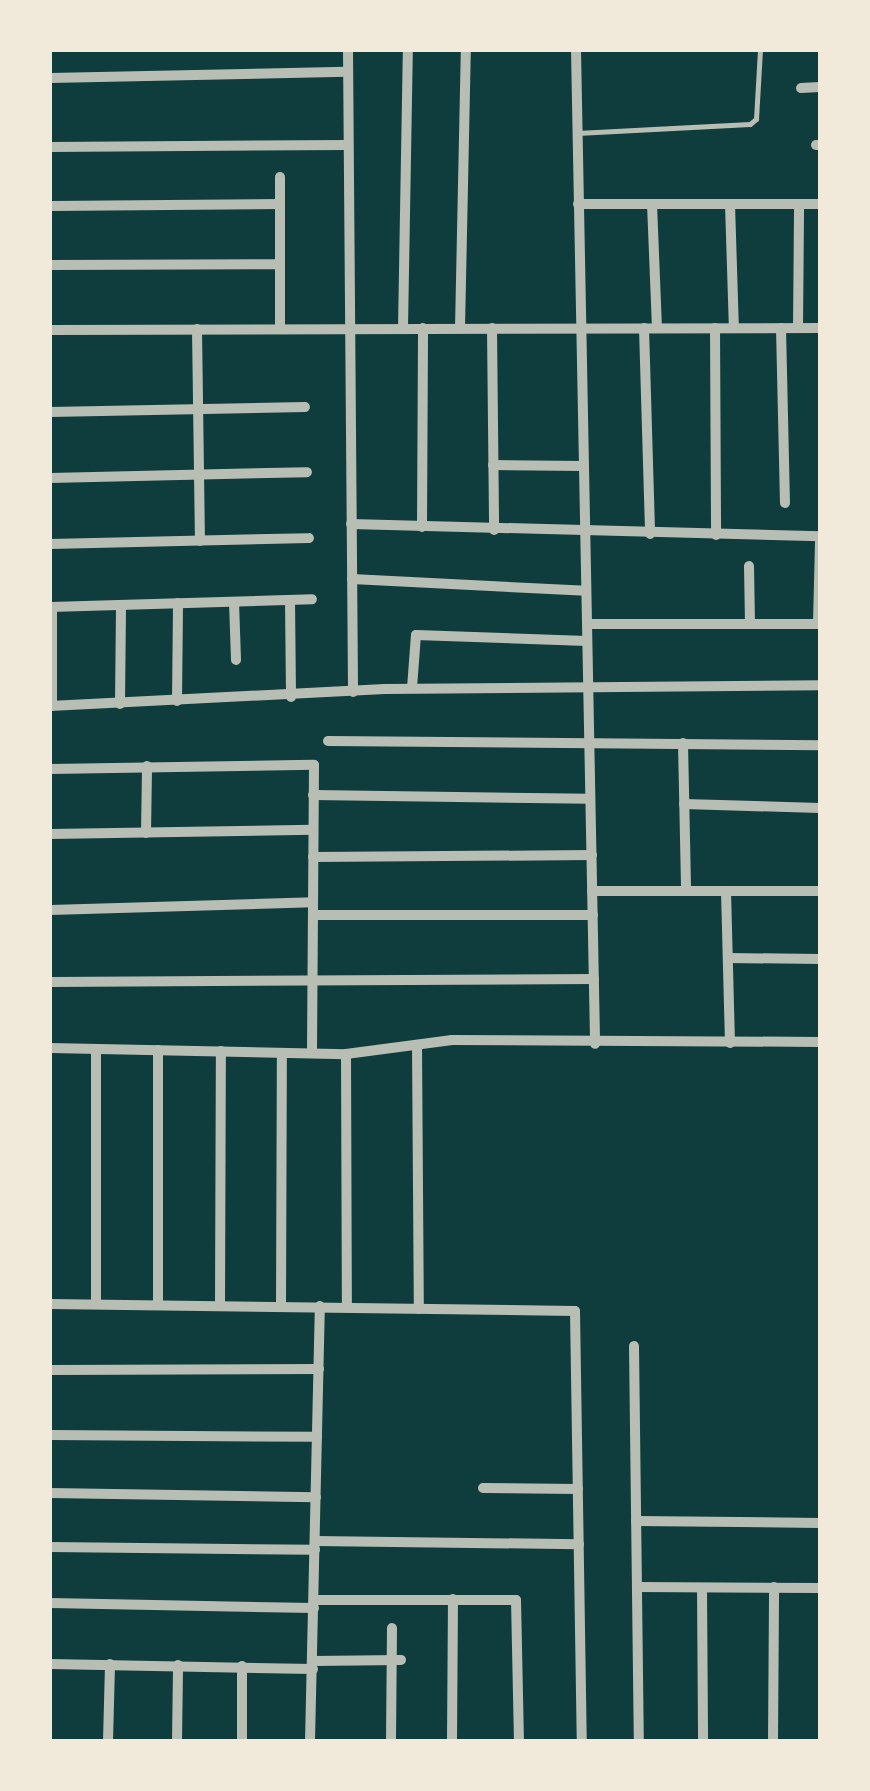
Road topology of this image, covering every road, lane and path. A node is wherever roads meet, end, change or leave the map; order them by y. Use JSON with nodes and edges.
{"nodes":[{"id":1,"x":348,"y":50,"type":"edge"},
{"id":2,"x":408,"y":50,"type":"edge"},
{"id":3,"x":466,"y":50,"type":"edge"},
{"id":4,"x":576,"y":50,"type":"edge"},
{"id":5,"x":760,"y":50,"type":"edge"},
{"id":6,"x":347,"y":72,"type":"junction"},
{"id":7,"x":50,"y":78,"type":"edge"},
{"id":8,"x":820,"y":87,"type":"edge"},
{"id":9,"x":801,"y":88,"type":"dead end"},
{"id":10,"x":577,"y":133,"type":"junction"},
{"id":11,"x":347,"y":145,"type":"junction"},
{"id":12,"x":50,"y":147,"type":"edge"},
{"id":13,"x":280,"y":178,"type":"dead end"},
{"id":14,"x":280,"y":204,"type":"junction"},
{"id":15,"x":578,"y":204,"type":"junction"},
{"id":16,"x":652,"y":204,"type":"junction"},
{"id":17,"x":730,"y":204,"type":"junction"},
{"id":18,"x":798,"y":204,"type":"junction"},
{"id":19,"x":820,"y":204,"type":"edge"},
{"id":20,"x":50,"y":206,"type":"edge"},
{"id":21,"x":280,"y":264,"type":"junction"},
{"id":22,"x":50,"y":265,"type":"edge"},
{"id":23,"x":280,"y":328,"type":"junction"},
{"id":24,"x":348,"y":328,"type":"junction"},
{"id":25,"x":403,"y":328,"type":"junction"},
{"id":26,"x":423,"y":328,"type":"junction"},
{"id":27,"x":460,"y":328,"type":"junction"},
{"id":28,"x":492,"y":328,"type":"junction"},
{"id":29,"x":580,"y":328,"type":"junction"},
{"id":30,"x":650,"y":328,"type":"junction"},
{"id":31,"x":715,"y":328,"type":"junction"},
{"id":32,"x":734,"y":328,"type":"junction"},
{"id":33,"x":782,"y":328,"type":"junction"},
{"id":34,"x":798,"y":328,"type":"junction"},
{"id":35,"x":820,"y":328,"type":"edge"},
{"id":36,"x":197,"y":329,"type":"junction"},
{"id":37,"x":50,"y":330,"type":"edge"},
{"id":38,"x":305,"y":406,"type":"dead end"},
{"id":39,"x":198,"y":408,"type":"junction"},
{"id":40,"x":50,"y":412,"type":"edge"},
{"id":41,"x":493,"y":465,"type":"junction"},
{"id":42,"x":583,"y":466,"type":"junction"},
{"id":43,"x":307,"y":472,"type":"dead end"},
{"id":44,"x":198,"y":475,"type":"junction"},
{"id":45,"x":50,"y":478,"type":"edge"},
{"id":46,"x":785,"y":503,"type":"dead end"},
{"id":47,"x":350,"y":524,"type":"junction"},
{"id":48,"x":422,"y":527,"type":"junction"},
{"id":49,"x":494,"y":530,"type":"junction"},
{"id":50,"x":585,"y":533,"type":"junction"},
{"id":51,"x":650,"y":534,"type":"junction"},
{"id":52,"x":716,"y":535,"type":"junction"},
{"id":53,"x":309,"y":538,"type":"dead end"},
{"id":54,"x":820,"y":539,"type":"edge"},
{"id":55,"x":200,"y":541,"type":"junction"},
{"id":56,"x":50,"y":544,"type":"edge"},
{"id":57,"x":749,"y":566,"type":"dead end"},
{"id":58,"x":352,"y":580,"type":"junction"},
{"id":59,"x":586,"y":592,"type":"junction"},
{"id":60,"x":290,"y":600,"type":"junction"},
{"id":61,"x":312,"y":600,"type":"dead end"},
{"id":62,"x":234,"y":602,"type":"junction"},
{"id":63,"x":178,"y":603,"type":"junction"},
{"id":64,"x":120,"y":605,"type":"junction"},
{"id":65,"x":51,"y":606,"type":"edge"},
{"id":66,"x":587,"y":624,"type":"junction"},
{"id":67,"x":750,"y":624,"type":"junction"},
{"id":68,"x":819,"y":624,"type":"edge"},
{"id":69,"x":587,"y":641,"type":"junction"},
{"id":70,"x":236,"y":660,"type":"dead end"},
{"id":71,"x":588,"y":684,"type":"junction"},
{"id":72,"x":820,"y":685,"type":"edge"},
{"id":73,"x":412,"y":688,"type":"junction"},
{"id":74,"x":352,"y":692,"type":"junction"},
{"id":75,"x":291,"y":697,"type":"junction"},
{"id":76,"x":177,"y":701,"type":"junction"},
{"id":77,"x":120,"y":704,"type":"junction"},
{"id":78,"x":51,"y":706,"type":"edge"},
{"id":79,"x":328,"y":741,"type":"dead end"},
{"id":80,"x":589,"y":741,"type":"junction"},
{"id":81,"x":683,"y":743,"type":"junction"},
{"id":82,"x":820,"y":746,"type":"edge"},
{"id":83,"x":147,"y":766,"type":"junction"},
{"id":84,"x":50,"y":769,"type":"edge"},
{"id":85,"x":313,"y":795,"type":"junction"},
{"id":86,"x":590,"y":798,"type":"junction"},
{"id":87,"x":684,"y":804,"type":"junction"},
{"id":88,"x":820,"y":808,"type":"edge"},
{"id":89,"x":313,"y":830,"type":"junction"},
{"id":90,"x":146,"y":833,"type":"junction"},
{"id":91,"x":50,"y":834,"type":"edge"},
{"id":92,"x":592,"y":854,"type":"junction"},
{"id":93,"x":313,"y":858,"type":"junction"},
{"id":94,"x":686,"y":890,"type":"junction"},
{"id":95,"x":726,"y":890,"type":"junction"},
{"id":96,"x":820,"y":890,"type":"edge"},
{"id":97,"x":592,"y":891,"type":"junction"},
{"id":98,"x":313,"y":902,"type":"junction"},
{"id":99,"x":50,"y":910,"type":"edge"},
{"id":100,"x":313,"y":915,"type":"junction"},
{"id":101,"x":593,"y":915,"type":"junction"},
{"id":102,"x":728,"y":958,"type":"junction"},
{"id":103,"x":820,"y":959,"type":"edge"},
{"id":104,"x":313,"y":979,"type":"junction"},
{"id":105,"x":594,"y":980,"type":"junction"},
{"id":106,"x":50,"y":982,"type":"edge"},
{"id":107,"x":820,"y":1042,"type":"edge"},
{"id":108,"x":730,"y":1043,"type":"junction"},
{"id":109,"x":595,"y":1044,"type":"junction"},
{"id":110,"x":417,"y":1045,"type":"junction"},
{"id":111,"x":50,"y":1048,"type":"edge"},
{"id":112,"x":96,"y":1048,"type":"junction"},
{"id":113,"x":158,"y":1050,"type":"junction"},
{"id":114,"x":221,"y":1051,"type":"junction"},
{"id":115,"x":282,"y":1052,"type":"junction"},
{"id":116,"x":312,"y":1053,"type":"junction"},
{"id":117,"x":346,"y":1054,"type":"junction"},
{"id":118,"x":50,"y":1304,"type":"edge"},
{"id":119,"x":96,"y":1304,"type":"junction"},
{"id":120,"x":158,"y":1305,"type":"junction"},
{"id":121,"x":220,"y":1305,"type":"junction"},
{"id":122,"x":280,"y":1306,"type":"junction"},
{"id":123,"x":320,"y":1306,"type":"junction"},
{"id":124,"x":347,"y":1307,"type":"junction"},
{"id":125,"x":419,"y":1309,"type":"junction"},
{"id":126,"x":634,"y":1346,"type":"dead end"},
{"id":127,"x":318,"y":1368,"type":"junction"},
{"id":128,"x":50,"y":1370,"type":"edge"},
{"id":129,"x":50,"y":1435,"type":"edge"},
{"id":130,"x":317,"y":1437,"type":"junction"},
{"id":131,"x":483,"y":1488,"type":"dead end"},
{"id":132,"x":578,"y":1489,"type":"junction"},
{"id":133,"x":50,"y":1493,"type":"edge"},
{"id":134,"x":316,"y":1496,"type":"junction"},
{"id":135,"x":636,"y":1521,"type":"junction"},
{"id":136,"x":820,"y":1523,"type":"edge"},
{"id":137,"x":578,"y":1544,"type":"junction"},
{"id":138,"x":315,"y":1546,"type":"junction"},
{"id":139,"x":50,"y":1547,"type":"edge"},
{"id":140,"x":637,"y":1587,"type":"junction"},
{"id":141,"x":702,"y":1588,"type":"junction"},
{"id":142,"x":774,"y":1588,"type":"junction"},
{"id":143,"x":820,"y":1588,"type":"edge"},
{"id":144,"x":454,"y":1598,"type":"junction"},
{"id":145,"x":50,"y":1603,"type":"edge"},
{"id":146,"x":314,"y":1604,"type":"junction"},
{"id":147,"x":392,"y":1628,"type":"dead end"},
{"id":148,"x":396,"y":1660,"type":"junction"},
{"id":149,"x":50,"y":1664,"type":"edge"},
{"id":150,"x":110,"y":1664,"type":"junction"},
{"id":151,"x":178,"y":1665,"type":"junction"},
{"id":152,"x":313,"y":1665,"type":"junction"},
{"id":153,"x":242,"y":1666,"type":"junction"},
{"id":154,"x":108,"y":1741,"type":"edge"},
{"id":155,"x":177,"y":1741,"type":"edge"},
{"id":156,"x":242,"y":1741,"type":"edge"},
{"id":157,"x":310,"y":1741,"type":"edge"},
{"id":158,"x":391,"y":1741,"type":"edge"},
{"id":159,"x":452,"y":1741,"type":"edge"},
{"id":160,"x":519,"y":1741,"type":"edge"},
{"id":161,"x":582,"y":1741,"type":"edge"},
{"id":162,"x":639,"y":1741,"type":"edge"},
{"id":163,"x":704,"y":1741,"type":"edge"},
{"id":164,"x":773,"y":1741,"type":"edge"}],
"edges":[{"from":1,"to":6,"type":"street"},
{"from":2,"to":25,"type":"street"},
{"from":3,"to":27,"type":"street"},
{"from":4,"to":10,"type":"street"},
{"from":5,"to":10,"type":"lane"},
{"from":6,"to":7,"type":"street"},
{"from":6,"to":11,"type":"street"},
{"from":8,"to":9,"type":"street"},
{"from":10,"to":15,"type":"street"},
{"from":11,"to":12,"type":"street"},
{"from":11,"to":24,"type":"street"},
{"from":13,"to":14,"type":"street"},
{"from":14,"to":20,"type":"street"},
{"from":14,"to":21,"type":"street"},
{"from":15,"to":16,"type":"street"},
{"from":15,"to":29,"type":"street"},
{"from":16,"to":17,"type":"street"},
{"from":16,"to":30,"type":"street"},
{"from":17,"to":18,"type":"street"},
{"from":17,"to":32,"type":"street"},
{"from":18,"to":19,"type":"street"},
{"from":18,"to":34,"type":"street"},
{"from":21,"to":22,"type":"street"},
{"from":21,"to":23,"type":"street"},
{"from":23,"to":24,"type":"street"},
{"from":23,"to":36,"type":"street"},
{"from":24,"to":25,"type":"street"},
{"from":24,"to":47,"type":"street"},
{"from":25,"to":26,"type":"street"},
{"from":26,"to":27,"type":"street"},
{"from":26,"to":48,"type":"street"},
{"from":27,"to":28,"type":"street"},
{"from":28,"to":29,"type":"street"},
{"from":28,"to":41,"type":"street"},
{"from":29,"to":30,"type":"street"},
{"from":29,"to":42,"type":"street"},
{"from":30,"to":31,"type":"street"},
{"from":30,"to":51,"type":"street"},
{"from":31,"to":32,"type":"street"},
{"from":31,"to":52,"type":"street"},
{"from":32,"to":33,"type":"street"},
{"from":33,"to":34,"type":"street"},
{"from":33,"to":46,"type":"street"},
{"from":34,"to":35,"type":"street"},
{"from":36,"to":37,"type":"street"},
{"from":36,"to":39,"type":"street"},
{"from":38,"to":39,"type":"street"},
{"from":39,"to":40,"type":"street"},
{"from":39,"to":44,"type":"street"},
{"from":41,"to":42,"type":"street"},
{"from":41,"to":49,"type":"street"},
{"from":42,"to":50,"type":"street"},
{"from":43,"to":44,"type":"street"},
{"from":44,"to":45,"type":"street"},
{"from":44,"to":55,"type":"street"},
{"from":47,"to":48,"type":"street"},
{"from":47,"to":58,"type":"street"},
{"from":48,"to":49,"type":"street"},
{"from":49,"to":50,"type":"street"},
{"from":50,"to":51,"type":"street"},
{"from":50,"to":59,"type":"street"},
{"from":51,"to":52,"type":"street"},
{"from":52,"to":54,"type":"street"},
{"from":53,"to":55,"type":"street"},
{"from":54,"to":68,"type":"street"},
{"from":55,"to":56,"type":"street"},
{"from":57,"to":67,"type":"street"},
{"from":58,"to":59,"type":"street"},
{"from":58,"to":74,"type":"street"},
{"from":59,"to":66,"type":"street"},
{"from":60,"to":61,"type":"street"},
{"from":60,"to":62,"type":"street"},
{"from":60,"to":75,"type":"street"},
{"from":62,"to":63,"type":"street"},
{"from":62,"to":70,"type":"street"},
{"from":63,"to":64,"type":"street"},
{"from":63,"to":76,"type":"street"},
{"from":64,"to":65,"type":"street"},
{"from":64,"to":77,"type":"street"},
{"from":65,"to":78,"type":"street"},
{"from":66,"to":67,"type":"street"},
{"from":66,"to":69,"type":"street"},
{"from":67,"to":68,"type":"street"},
{"from":69,"to":71,"type":"street"},
{"from":69,"to":73,"type":"street"},
{"from":71,"to":72,"type":"street"},
{"from":71,"to":73,"type":"street"},
{"from":71,"to":80,"type":"street"},
{"from":73,"to":74,"type":"street"},
{"from":74,"to":75,"type":"street"},
{"from":75,"to":76,"type":"street"},
{"from":76,"to":77,"type":"street"},
{"from":77,"to":78,"type":"street"},
{"from":79,"to":80,"type":"street"},
{"from":80,"to":81,"type":"street"},
{"from":80,"to":86,"type":"street"},
{"from":81,"to":82,"type":"street"},
{"from":81,"to":87,"type":"street"},
{"from":83,"to":84,"type":"street"},
{"from":83,"to":85,"type":"street"},
{"from":83,"to":90,"type":"street"},
{"from":85,"to":86,"type":"street"},
{"from":85,"to":89,"type":"street"},
{"from":86,"to":92,"type":"street"},
{"from":87,"to":88,"type":"street"},
{"from":87,"to":94,"type":"street"},
{"from":89,"to":90,"type":"street"},
{"from":89,"to":93,"type":"street"},
{"from":90,"to":91,"type":"street"},
{"from":92,"to":93,"type":"street"},
{"from":92,"to":97,"type":"street"},
{"from":93,"to":98,"type":"street"},
{"from":94,"to":95,"type":"street"},
{"from":94,"to":97,"type":"street"},
{"from":95,"to":96,"type":"street"},
{"from":95,"to":102,"type":"street"},
{"from":97,"to":101,"type":"street"},
{"from":98,"to":99,"type":"street"},
{"from":98,"to":100,"type":"street"},
{"from":100,"to":101,"type":"street"},
{"from":100,"to":104,"type":"street"},
{"from":101,"to":105,"type":"street"},
{"from":102,"to":103,"type":"street"},
{"from":102,"to":108,"type":"street"},
{"from":104,"to":105,"type":"street"},
{"from":104,"to":106,"type":"street"},
{"from":104,"to":116,"type":"street"},
{"from":105,"to":109,"type":"street"},
{"from":107,"to":108,"type":"street"},
{"from":108,"to":109,"type":"street"},
{"from":109,"to":110,"type":"street"},
{"from":110,"to":117,"type":"street"},
{"from":110,"to":125,"type":"street"},
{"from":111,"to":112,"type":"street"},
{"from":112,"to":113,"type":"street"},
{"from":112,"to":119,"type":"street"},
{"from":113,"to":114,"type":"street"},
{"from":113,"to":120,"type":"street"},
{"from":114,"to":115,"type":"street"},
{"from":114,"to":121,"type":"street"},
{"from":115,"to":116,"type":"street"},
{"from":115,"to":122,"type":"street"},
{"from":116,"to":117,"type":"street"},
{"from":117,"to":124,"type":"street"},
{"from":118,"to":119,"type":"street"},
{"from":119,"to":120,"type":"street"},
{"from":120,"to":121,"type":"street"},
{"from":121,"to":122,"type":"street"},
{"from":122,"to":123,"type":"street"},
{"from":123,"to":124,"type":"street"},
{"from":123,"to":127,"type":"street"},
{"from":124,"to":125,"type":"street"},
{"from":125,"to":132,"type":"street"},
{"from":126,"to":135,"type":"street"},
{"from":127,"to":128,"type":"street"},
{"from":127,"to":130,"type":"street"},
{"from":129,"to":130,"type":"street"},
{"from":130,"to":134,"type":"street"},
{"from":131,"to":132,"type":"street"},
{"from":132,"to":137,"type":"street"},
{"from":133,"to":134,"type":"street"},
{"from":134,"to":138,"type":"street"},
{"from":135,"to":136,"type":"street"},
{"from":135,"to":140,"type":"street"},
{"from":137,"to":138,"type":"street"},
{"from":137,"to":161,"type":"street"},
{"from":138,"to":139,"type":"street"},
{"from":138,"to":146,"type":"street"},
{"from":140,"to":141,"type":"street"},
{"from":140,"to":162,"type":"street"},
{"from":141,"to":142,"type":"street"},
{"from":141,"to":163,"type":"street"},
{"from":142,"to":143,"type":"street"},
{"from":142,"to":164,"type":"street"},
{"from":144,"to":146,"type":"street"},
{"from":144,"to":159,"type":"street"},
{"from":144,"to":160,"type":"street"},
{"from":145,"to":146,"type":"street"},
{"from":146,"to":152,"type":"street"},
{"from":147,"to":148,"type":"street"},
{"from":148,"to":152,"type":"street"},
{"from":148,"to":158,"type":"street"},
{"from":149,"to":150,"type":"street"},
{"from":150,"to":151,"type":"street"},
{"from":150,"to":154,"type":"street"},
{"from":151,"to":153,"type":"street"},
{"from":151,"to":155,"type":"street"},
{"from":152,"to":153,"type":"street"},
{"from":152,"to":157,"type":"street"},
{"from":153,"to":156,"type":"street"}]}
